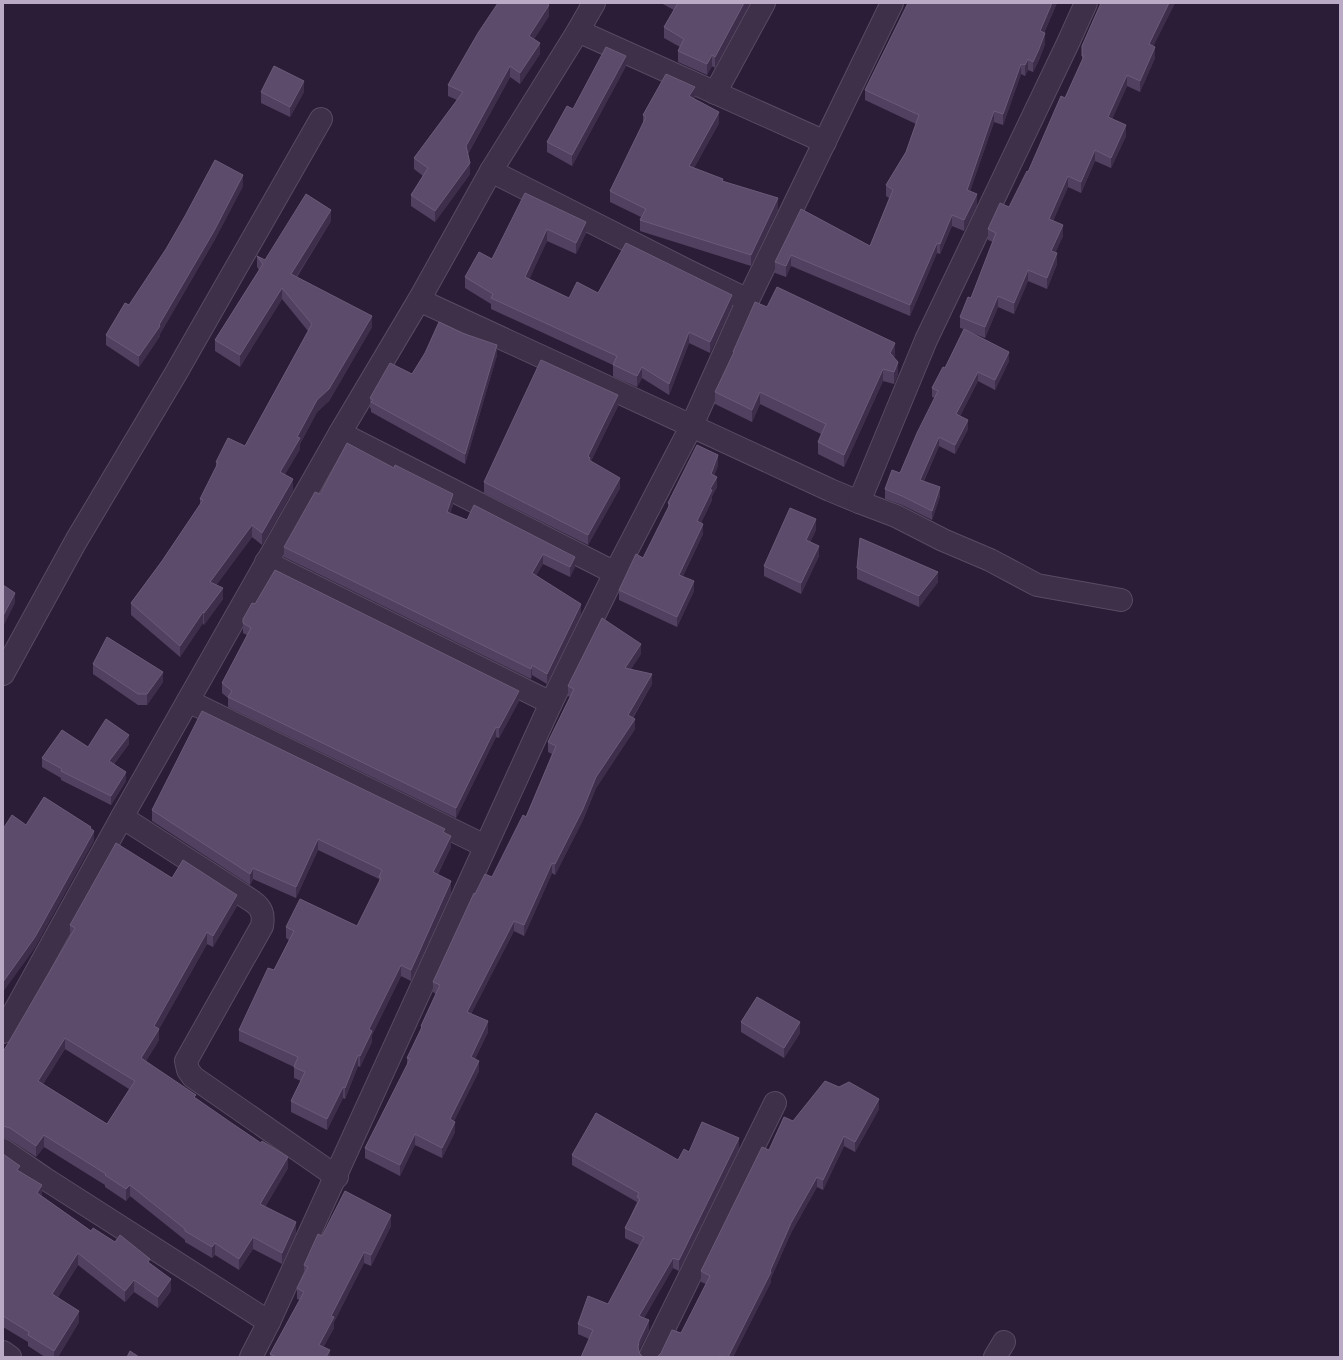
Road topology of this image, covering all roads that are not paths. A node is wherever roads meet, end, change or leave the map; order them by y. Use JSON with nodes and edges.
{"nodes":[{"id":1,"x":594,"y":3,"type":"edge"},
{"id":2,"x":764,"y":3,"type":"edge"},
{"id":3,"x":892,"y":3,"type":"edge"},
{"id":4,"x":1086,"y":3,"type":"edge"},
{"id":5,"x":578,"y":30,"type":"junction"},
{"id":6,"x":715,"y":93,"type":"junction"},
{"id":7,"x":321,"y":118,"type":"dead end"},
{"id":8,"x":824,"y":142,"type":"junction"},
{"id":9,"x":491,"y":171,"type":"junction"},
{"id":10,"x":419,"y":300,"type":"junction"},
{"id":11,"x":748,"y":300,"type":"junction"},
{"id":12,"x":692,"y":425,"type":"junction"},
{"id":13,"x":340,"y":433,"type":"junction"},
{"id":14,"x":859,"y":502,"type":"junction"},
{"id":15,"x":266,"y":562,"type":"junction"},
{"id":16,"x":615,"y":572,"type":"junction"},
{"id":17,"x":1121,"y":600,"type":"dead end"},
{"id":18,"x":3,"y":674,"type":"edge"},
{"id":19,"x":188,"y":701,"type":"junction"},
{"id":20,"x":551,"y":703,"type":"junction"},
{"id":21,"x":122,"y":818,"type":"junction"},
{"id":22,"x":485,"y":846,"type":"junction"},
{"id":23,"x":3,"y":1032,"type":"edge"},
{"id":24,"x":775,"y":1103,"type":"dead end"},
{"id":25,"x":3,"y":1150,"type":"edge"},
{"id":26,"x":336,"y":1177,"type":"junction"},
{"id":27,"x":269,"y":1322,"type":"junction"},
{"id":28,"x":3,"y":1352,"type":"edge"},
{"id":29,"x":10,"y":1357,"type":"edge"},
{"id":30,"x":250,"y":1357,"type":"edge"},
{"id":31,"x":650,"y":1357,"type":"edge"}],
"edges":[{"from":1,"to":5,"type":"street"},
{"from":2,"to":6,"type":"street"},
{"from":3,"to":8,"type":"street"},
{"from":4,"to":14,"type":"street"},
{"from":5,"to":6,"type":"street"},
{"from":5,"to":9,"type":"street"},
{"from":6,"to":8,"type":"street"},
{"from":7,"to":18,"type":"street"},
{"from":8,"to":11,"type":"street"},
{"from":9,"to":10,"type":"street"},
{"from":9,"to":11,"type":"street"},
{"from":10,"to":12,"type":"street"},
{"from":10,"to":13,"type":"street"},
{"from":11,"to":12,"type":"street"},
{"from":12,"to":14,"type":"street"},
{"from":12,"to":16,"type":"street"},
{"from":13,"to":15,"type":"street"},
{"from":13,"to":16,"type":"street"},
{"from":14,"to":17,"type":"street"},
{"from":15,"to":19,"type":"street"},
{"from":15,"to":20,"type":"street"},
{"from":16,"to":20,"type":"street"},
{"from":19,"to":21,"type":"street"},
{"from":19,"to":22,"type":"street"},
{"from":20,"to":22,"type":"street"},
{"from":21,"to":23,"type":"street"},
{"from":21,"to":26,"type":"street"},
{"from":22,"to":26,"type":"street"},
{"from":24,"to":31,"type":"street"},
{"from":25,"to":27,"type":"street"},
{"from":26,"to":27,"type":"street"},
{"from":27,"to":30,"type":"street"},
{"from":28,"to":29,"type":"street"}]}
